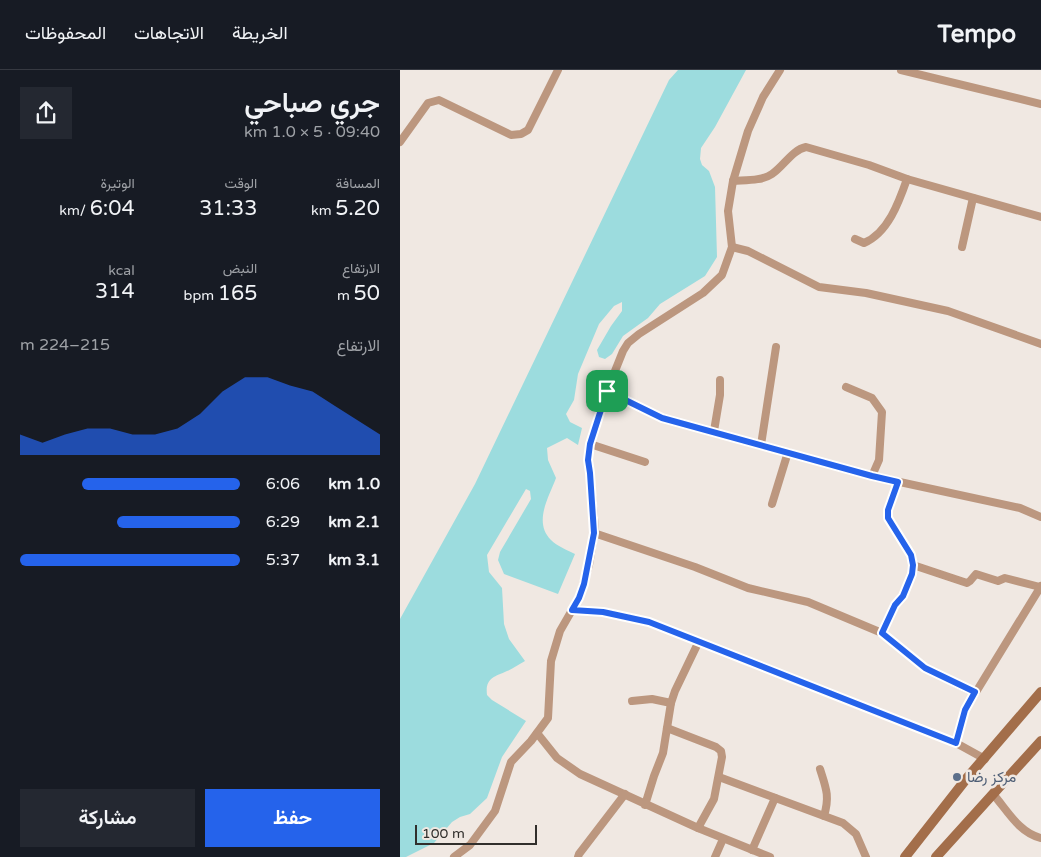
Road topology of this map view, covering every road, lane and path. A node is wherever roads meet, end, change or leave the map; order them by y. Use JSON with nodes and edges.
{"nodes":[{"id":1,"x":558,"y":70,"type":"edge"},
{"id":2,"x":780,"y":70,"type":"edge"},
{"id":3,"x":901,"y":70,"type":"edge"},
{"id":4,"x":1041,"y":104,"type":"edge"},
{"id":5,"x":400,"y":142,"type":"edge"},
{"id":6,"x":907,"y":179,"type":"junction"},
{"id":7,"x":733,"y":181,"type":"junction"},
{"id":8,"x":973,"y":198,"type":"junction"},
{"id":9,"x":1041,"y":217,"type":"edge"},
{"id":10,"x":855,"y":239,"type":"dead end"},
{"id":11,"x":732,"y":247,"type":"junction"},
{"id":12,"x":962,"y":247,"type":"dead end"},
{"id":13,"x":1041,"y":344,"type":"edge"},
{"id":14,"x":776,"y":347,"type":"dead end"},
{"id":15,"x":720,"y":380,"type":"dead end"},
{"id":16,"x":846,"y":387,"type":"dead end"},
{"id":17,"x":607,"y":391,"type":"junction"},
{"id":18,"x":714,"y":431,"type":"junction"},
{"id":19,"x":590,"y":444,"type":"junction"},
{"id":20,"x":761,"y":445,"type":"junction"},
{"id":21,"x":788,"y":452,"type":"junction"},
{"id":22,"x":646,"y":462,"type":"dead end"},
{"id":23,"x":872,"y":476,"type":"junction"},
{"id":24,"x":898,"y":482,"type":"junction"},
{"id":25,"x":772,"y":504,"type":"dead end"},
{"id":26,"x":1041,"y":516,"type":"edge"},
{"id":27,"x":594,"y":533,"type":"junction"},
{"id":28,"x":913,"y":565,"type":"junction"},
{"id":29,"x":1040,"y":586,"type":"edge"},
{"id":30,"x":572,"y":610,"type":"junction"},
{"id":31,"x":882,"y":633,"type":"junction"},
{"id":32,"x":699,"y":641,"type":"junction"},
{"id":33,"x":975,"y":692,"type":"junction"},
{"id":34,"x":1041,"y":692,"type":"edge"},
{"id":35,"x":632,"y":701,"type":"dead end"},
{"id":36,"x":671,"y":703,"type":"junction"},
{"id":37,"x":667,"y":728,"type":"junction"},
{"id":38,"x":537,"y":733,"type":"junction"},
{"id":39,"x":1041,"y":741,"type":"edge"},
{"id":40,"x":956,"y":743,"type":"junction"},
{"id":41,"x":985,"y":759,"type":"junction"},
{"id":42,"x":820,"y":769,"type":"dead end"},
{"id":43,"x":719,"y":777,"type":"junction"},
{"id":44,"x":625,"y":794,"type":"junction"},
{"id":45,"x":993,"y":794,"type":"junction"},
{"id":46,"x":775,"y":798,"type":"junction"},
{"id":47,"x":645,"y":805,"type":"junction"},
{"id":48,"x":824,"y":816,"type":"junction"},
{"id":49,"x":698,"y":828,"type":"junction"},
{"id":50,"x":1041,"y":838,"type":"edge"},
{"id":51,"x":723,"y":839,"type":"junction"},
{"id":52,"x":752,"y":850,"type":"junction"},
{"id":53,"x":454,"y":857,"type":"edge"},
{"id":54,"x":578,"y":857,"type":"edge"},
{"id":55,"x":715,"y":857,"type":"edge"},
{"id":56,"x":770,"y":857,"type":"edge"},
{"id":57,"x":866,"y":857,"type":"edge"},
{"id":58,"x":906,"y":857,"type":"edge"},
{"id":59,"x":936,"y":857,"type":"edge"}],
"edges":[{"from":1,"to":5,"type":"street"},
{"from":2,"to":7,"type":"street"},
{"from":3,"to":4,"type":"street"},
{"from":6,"to":7,"type":"street"},
{"from":6,"to":8,"type":"street"},
{"from":6,"to":10,"type":"street"},
{"from":7,"to":11,"type":"street"},
{"from":8,"to":9,"type":"street"},
{"from":8,"to":12,"type":"street"},
{"from":11,"to":13,"type":"street"},
{"from":11,"to":17,"type":"street"},
{"from":14,"to":20,"type":"street"},
{"from":15,"to":18,"type":"street"},
{"from":16,"to":23,"type":"street"},
{"from":17,"to":18,"type":"street"},
{"from":17,"to":19,"type":"street"},
{"from":18,"to":20,"type":"street"},
{"from":19,"to":22,"type":"street"},
{"from":19,"to":27,"type":"street"},
{"from":20,"to":21,"type":"street"},
{"from":21,"to":23,"type":"street"},
{"from":21,"to":25,"type":"street"},
{"from":23,"to":24,"type":"street"},
{"from":24,"to":26,"type":"street"},
{"from":24,"to":28,"type":"street"},
{"from":27,"to":30,"type":"street"},
{"from":27,"to":31,"type":"street"},
{"from":28,"to":29,"type":"street"},
{"from":28,"to":31,"type":"street"},
{"from":29,"to":33,"type":"street"},
{"from":30,"to":32,"type":"street"},
{"from":30,"to":38,"type":"street"},
{"from":31,"to":33,"type":"street"},
{"from":32,"to":36,"type":"street"},
{"from":32,"to":40,"type":"street"},
{"from":33,"to":40,"type":"street"},
{"from":34,"to":41,"type":"main road"},
{"from":35,"to":36,"type":"street"},
{"from":36,"to":37,"type":"street"},
{"from":37,"to":43,"type":"street"},
{"from":37,"to":47,"type":"street"},
{"from":38,"to":44,"type":"street"},
{"from":38,"to":53,"type":"street"},
{"from":39,"to":45,"type":"main road"},
{"from":40,"to":41,"type":"street"},
{"from":41,"to":58,"type":"main road"},
{"from":42,"to":48,"type":"street"},
{"from":43,"to":46,"type":"street"},
{"from":43,"to":49,"type":"street"},
{"from":44,"to":47,"type":"street"},
{"from":44,"to":54,"type":"street"},
{"from":45,"to":50,"type":"street"},
{"from":45,"to":59,"type":"main road"},
{"from":46,"to":48,"type":"street"},
{"from":46,"to":52,"type":"street"},
{"from":47,"to":49,"type":"street"},
{"from":48,"to":57,"type":"street"},
{"from":49,"to":51,"type":"street"},
{"from":51,"to":52,"type":"street"},
{"from":51,"to":55,"type":"street"},
{"from":52,"to":56,"type":"street"}]}
